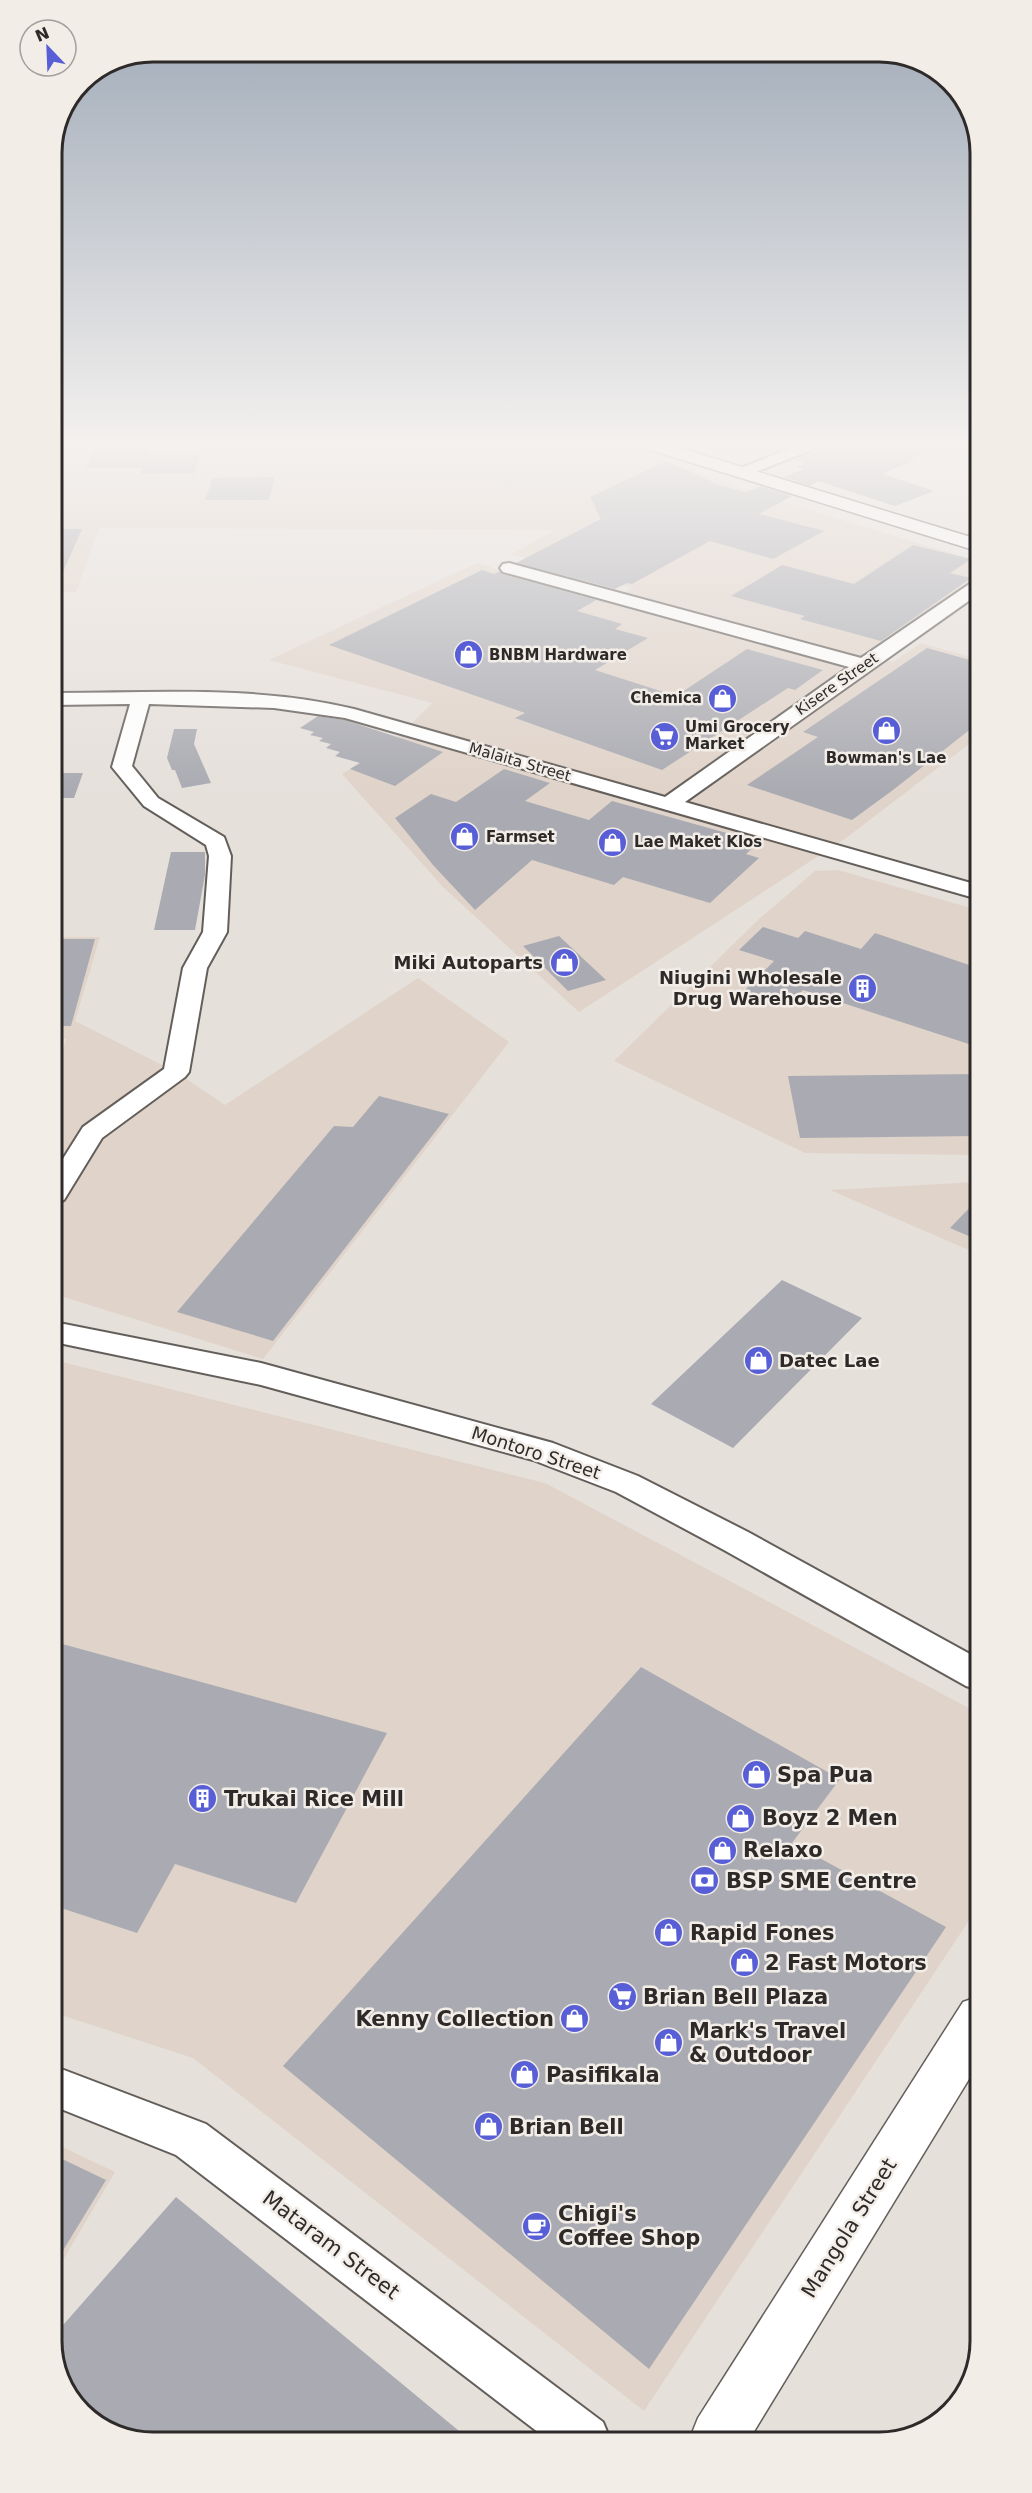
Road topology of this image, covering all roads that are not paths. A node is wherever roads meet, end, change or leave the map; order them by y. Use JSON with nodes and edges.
{"nodes":[{"id":1,"x":509,"y":568,"type":"dead end"},
{"id":2,"x":970,"y":592,"type":"edge"},
{"id":3,"x":864,"y":664,"type":"junction"},
{"id":4,"x":62,"y":699,"type":"edge"},
{"id":5,"x":141,"y":699,"type":"junction"},
{"id":6,"x":669,"y":804,"type":"junction"},
{"id":7,"x":970,"y":890,"type":"edge"},
{"id":8,"x":62,"y":1182,"type":"edge"},
{"id":9,"x":61,"y":1334,"type":"edge"},
{"id":10,"x":970,"y":1671,"type":"edge"},
{"id":11,"x":970,"y":2034,"type":"edge"},
{"id":12,"x":61,"y":2089,"type":"edge"},
{"id":13,"x":576,"y":2432,"type":"edge"},
{"id":14,"x":722,"y":2432,"type":"edge"}],
"edges":[{"from":1,"to":3,"type":"street"},
{"from":2,"to":3,"type":"street","name":"Kisere Street"},
{"from":3,"to":6,"type":"street","name":"Kisere Street"},
{"from":4,"to":5,"type":"street","name":"Malaita Street"},
{"from":5,"to":6,"type":"street","name":"Malaita Street"},
{"from":5,"to":8,"type":"street"},
{"from":6,"to":7,"type":"street","name":"Malaita Street"},
{"from":9,"to":10,"type":"street","name":"Montoro Street"},
{"from":11,"to":14,"type":"street","name":"Mangola Street"},
{"from":12,"to":13,"type":"street","name":"Mataram Street"}]}
